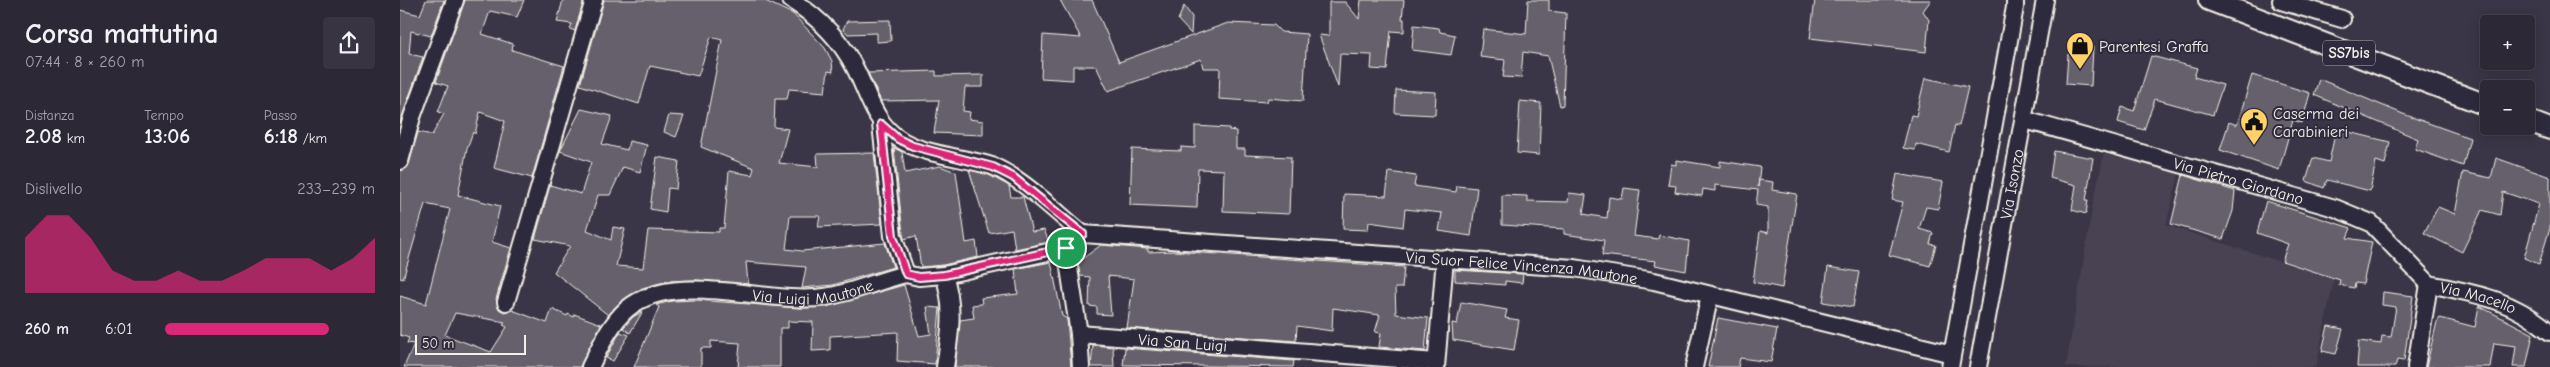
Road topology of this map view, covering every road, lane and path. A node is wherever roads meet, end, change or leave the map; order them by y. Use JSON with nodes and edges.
{"nodes":[{"id":1,"x":455,"y":0,"type":"edge"},
{"id":2,"x":594,"y":0,"type":"edge"},
{"id":3,"x":791,"y":0,"type":"edge"},
{"id":4,"x":2015,"y":0,"type":"edge"},
{"id":5,"x":2045,"y":0,"type":"edge"},
{"id":6,"x":2210,"y":0,"type":"edge"},
{"id":7,"x":2281,"y":1,"type":"edge"},
{"id":8,"x":2342,"y":19,"type":"dead end"},
{"id":9,"x":2272,"y":24,"type":"junction"},
{"id":10,"x":2480,"y":103,"type":"edge"},
{"id":11,"x":2024,"y":120,"type":"junction"},
{"id":12,"x":2535,"y":123,"type":"edge"},
{"id":13,"x":881,"y":124,"type":"junction"},
{"id":14,"x":2550,"y":129,"type":"edge"},
{"id":15,"x":400,"y":161,"type":"edge"},
{"id":16,"x":1083,"y":234,"type":"junction"},
{"id":17,"x":1066,"y":248,"type":"junction"},
{"id":18,"x":1445,"y":258,"type":"junction"},
{"id":19,"x":906,"y":274,"type":"junction"},
{"id":20,"x":944,"y":275,"type":"junction"},
{"id":21,"x":2429,"y":284,"type":"junction"},
{"id":22,"x":1710,"y":295,"type":"junction"},
{"id":23,"x":506,"y":302,"type":"dead end"},
{"id":24,"x":2550,"y":332,"type":"edge"},
{"id":25,"x":1079,"y":334,"type":"junction"},
{"id":26,"x":1951,"y":360,"type":"edge"},
{"id":27,"x":1436,"y":364,"type":"edge"},
{"id":28,"x":590,"y":367,"type":"edge"},
{"id":29,"x":945,"y":367,"type":"edge"},
{"id":30,"x":1081,"y":367,"type":"edge"},
{"id":31,"x":1694,"y":367,"type":"edge"},
{"id":32,"x":1978,"y":367,"type":"edge"},
{"id":33,"x":2416,"y":367,"type":"edge"}],
"edges":[{"from":1,"to":15,"type":"street"},
{"from":2,"to":23,"type":"street"},
{"from":3,"to":13,"type":"street"},
{"from":4,"to":26,"type":"street","name":"Via Isonzo"},
{"from":5,"to":11,"type":"street","name":"Via Isonzo"},
{"from":6,"to":9,"type":"main road","number":"SS7bis"},
{"from":7,"to":8,"type":"street"},
{"from":7,"to":9,"type":"street"},
{"from":9,"to":10,"type":"main road","number":"SS7bis"},
{"from":11,"to":21,"type":"street","name":"Via Pietro Giordano"},
{"from":11,"to":32,"type":"street","name":"Via Isonzo"},
{"from":12,"to":14,"type":"main road"},
{"from":13,"to":16,"type":"street"},
{"from":13,"to":19,"type":"street"},
{"from":16,"to":17,"type":"street"},
{"from":16,"to":18,"type":"street","name":"Via Suor Felice Vincenza Mautone"},
{"from":17,"to":20,"type":"street","name":"Via Luigi Mautone"},
{"from":17,"to":25,"type":"street"},
{"from":18,"to":22,"type":"street","name":"Via Suor Felice Vincenza Mautone"},
{"from":18,"to":27,"type":"street"},
{"from":19,"to":20,"type":"street","name":"Via Luigi Mautone"},
{"from":19,"to":28,"type":"street","name":"Via Luigi Mautone"},
{"from":20,"to":29,"type":"street"},
{"from":21,"to":24,"type":"street","name":"Via Macello"},
{"from":21,"to":33,"type":"street"},
{"from":22,"to":26,"type":"street","name":"Via Suor Felice Vincenza Mautone"},
{"from":22,"to":31,"type":"street"},
{"from":25,"to":27,"type":"street","name":"Via San Luigi"},
{"from":25,"to":30,"type":"street"}]}
